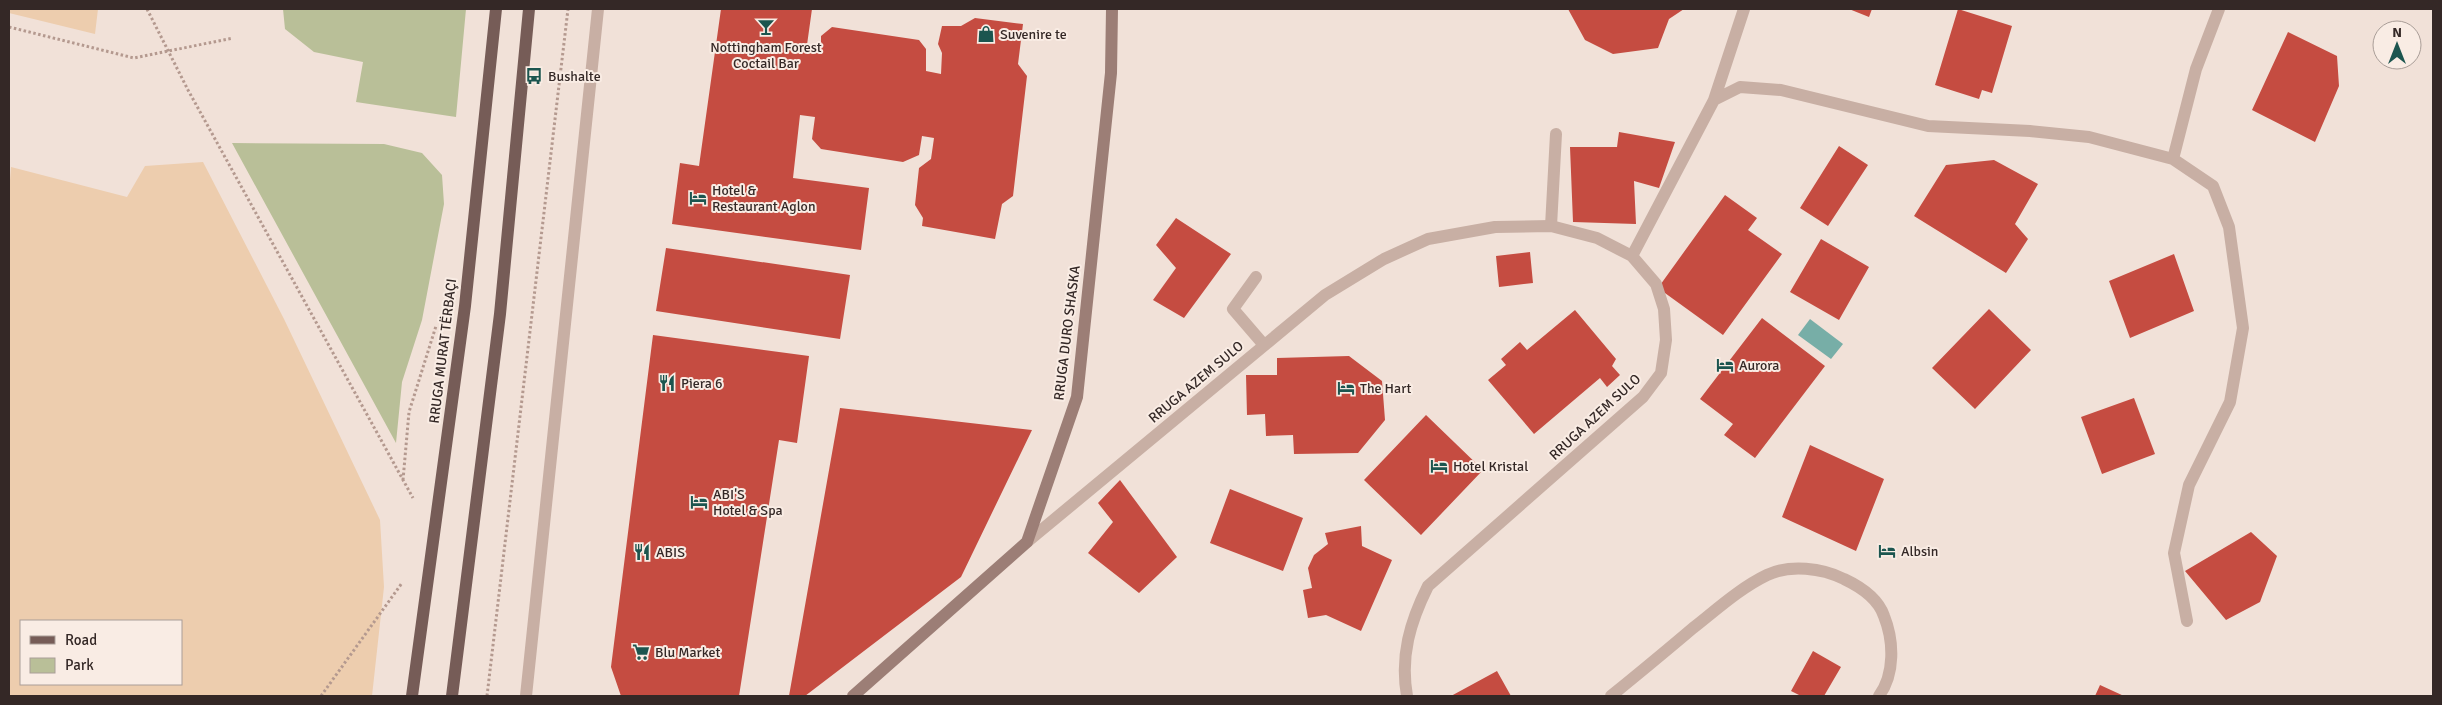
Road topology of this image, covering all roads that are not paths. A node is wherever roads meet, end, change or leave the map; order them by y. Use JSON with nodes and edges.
{"nodes":[{"id":1,"x":496,"y":9,"type":"edge"},
{"id":2,"x":529,"y":9,"type":"edge"},
{"id":3,"x":598,"y":9,"type":"edge"},
{"id":4,"x":1112,"y":9,"type":"edge"},
{"id":5,"x":1744,"y":9,"type":"edge"},
{"id":6,"x":2219,"y":9,"type":"edge"},
{"id":7,"x":1714,"y":100,"type":"junction"},
{"id":8,"x":1556,"y":134,"type":"dead end"},
{"id":9,"x":2173,"y":159,"type":"junction"},
{"id":10,"x":1551,"y":226,"type":"junction"},
{"id":11,"x":1632,"y":256,"type":"junction"},
{"id":12,"x":1256,"y":278,"type":"dead end"},
{"id":13,"x":1264,"y":346,"type":"junction"},
{"id":14,"x":1027,"y":542,"type":"junction"},
{"id":15,"x":2187,"y":621,"type":"dead end"},
{"id":16,"x":412,"y":696,"type":"edge"},
{"id":17,"x":452,"y":696,"type":"edge"},
{"id":18,"x":526,"y":696,"type":"edge"},
{"id":19,"x":853,"y":696,"type":"edge"},
{"id":20,"x":1407,"y":696,"type":"edge"},
{"id":21,"x":1611,"y":696,"type":"edge"},
{"id":22,"x":1879,"y":696,"type":"edge"}],
"edges":[{"from":1,"to":16,"type":"main road","name":"RRUGA MURAT TËRBAÇI"},
{"from":2,"to":17,"type":"main road"},
{"from":3,"to":18,"type":"street"},
{"from":4,"to":14,"type":"main road","name":"RRUGA DURO SHASKA"},
{"from":5,"to":7,"type":"street"},
{"from":6,"to":9,"type":"street"},
{"from":7,"to":9,"type":"street"},
{"from":7,"to":11,"type":"street"},
{"from":8,"to":10,"type":"street"},
{"from":9,"to":15,"type":"street"},
{"from":10,"to":11,"type":"street","name":"RRUGA AZEM SULO"},
{"from":10,"to":13,"type":"street","name":"RRUGA AZEM SULO"},
{"from":11,"to":20,"type":"street","name":"RRUGA AZEM SULO"},
{"from":12,"to":13,"type":"street"},
{"from":13,"to":14,"type":"street","name":"RRUGA AZEM SULO"},
{"from":14,"to":19,"type":"main road","name":"RRUGA DURO SHASKA"},
{"from":21,"to":22,"type":"street"}]}
